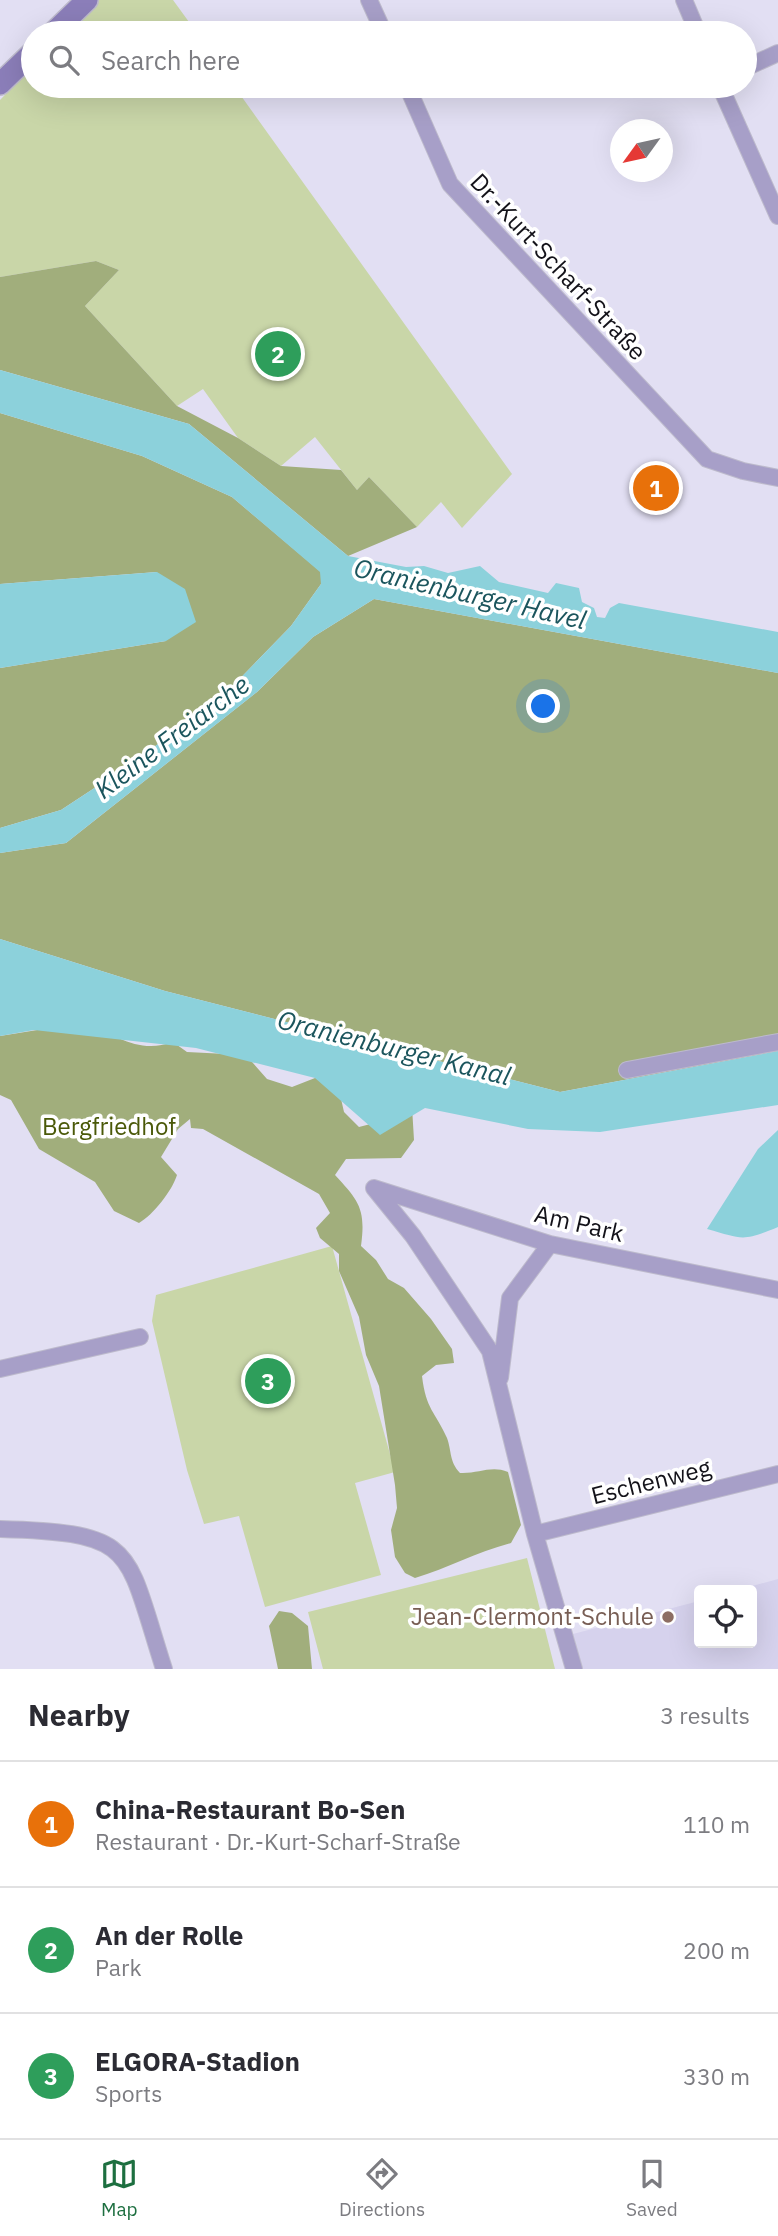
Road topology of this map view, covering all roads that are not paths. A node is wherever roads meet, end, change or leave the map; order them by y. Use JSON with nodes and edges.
{"nodes":[{"id":1,"x":87,"y":0,"type":"edge"},
{"id":2,"x":369,"y":0,"type":"edge"},
{"id":3,"x":684,"y":0,"type":"edge"},
{"id":4,"x":65,"y":21,"type":"edge"},
{"id":5,"x":379,"y":21,"type":"edge"},
{"id":6,"x":693,"y":21,"type":"edge"},
{"id":7,"x":778,"y":53,"type":"edge"},
{"id":8,"x":757,"y":63,"type":"edge"},
{"id":9,"x":21,"y":64,"type":"edge"},
{"id":10,"x":0,"y":84,"type":"edge"},
{"id":11,"x":412,"y":98,"type":"edge"},
{"id":12,"x":725,"y":98,"type":"edge"},
{"id":13,"x":778,"y":216,"type":"edge"},
{"id":14,"x":778,"y":478,"type":"edge"},
{"id":15,"x":778,"y":1042,"type":"edge"},
{"id":16,"x":627,"y":1070,"type":"dead end"},
{"id":17,"x":551,"y":1244,"type":"junction"},
{"id":18,"x":778,"y":1290,"type":"edge"},
{"id":19,"x":140,"y":1336,"type":"dead end"},
{"id":20,"x":0,"y":1369,"type":"edge"},
{"id":21,"x":498,"y":1387,"type":"junction"},
{"id":22,"x":778,"y":1474,"type":"edge"},
{"id":23,"x":0,"y":1528,"type":"edge"},
{"id":24,"x":535,"y":1534,"type":"junction"},
{"id":25,"x":164,"y":1669,"type":"edge"},
{"id":26,"x":574,"y":1669,"type":"edge"}],
"edges":[{"from":1,"to":4,"type":"main road"},
{"from":2,"to":5,"type":"street"},
{"from":3,"to":6,"type":"street"},
{"from":7,"to":8,"type":"street"},
{"from":9,"to":10,"type":"main road"},
{"from":11,"to":14,"type":"street","name":"Dr.-Kurt-Scharf-Straße"},
{"from":12,"to":13,"type":"street"},
{"from":15,"to":16,"type":"street"},
{"from":17,"to":18,"type":"street","name":"Am Park"},
{"from":17,"to":21,"type":"street"},
{"from":17,"to":21,"type":"street","name":"Am Park"},
{"from":19,"to":20,"type":"street"},
{"from":21,"to":24,"type":"street"},
{"from":22,"to":24,"type":"street","name":"Eschenweg"},
{"from":23,"to":25,"type":"street"},
{"from":24,"to":26,"type":"street"}]}
